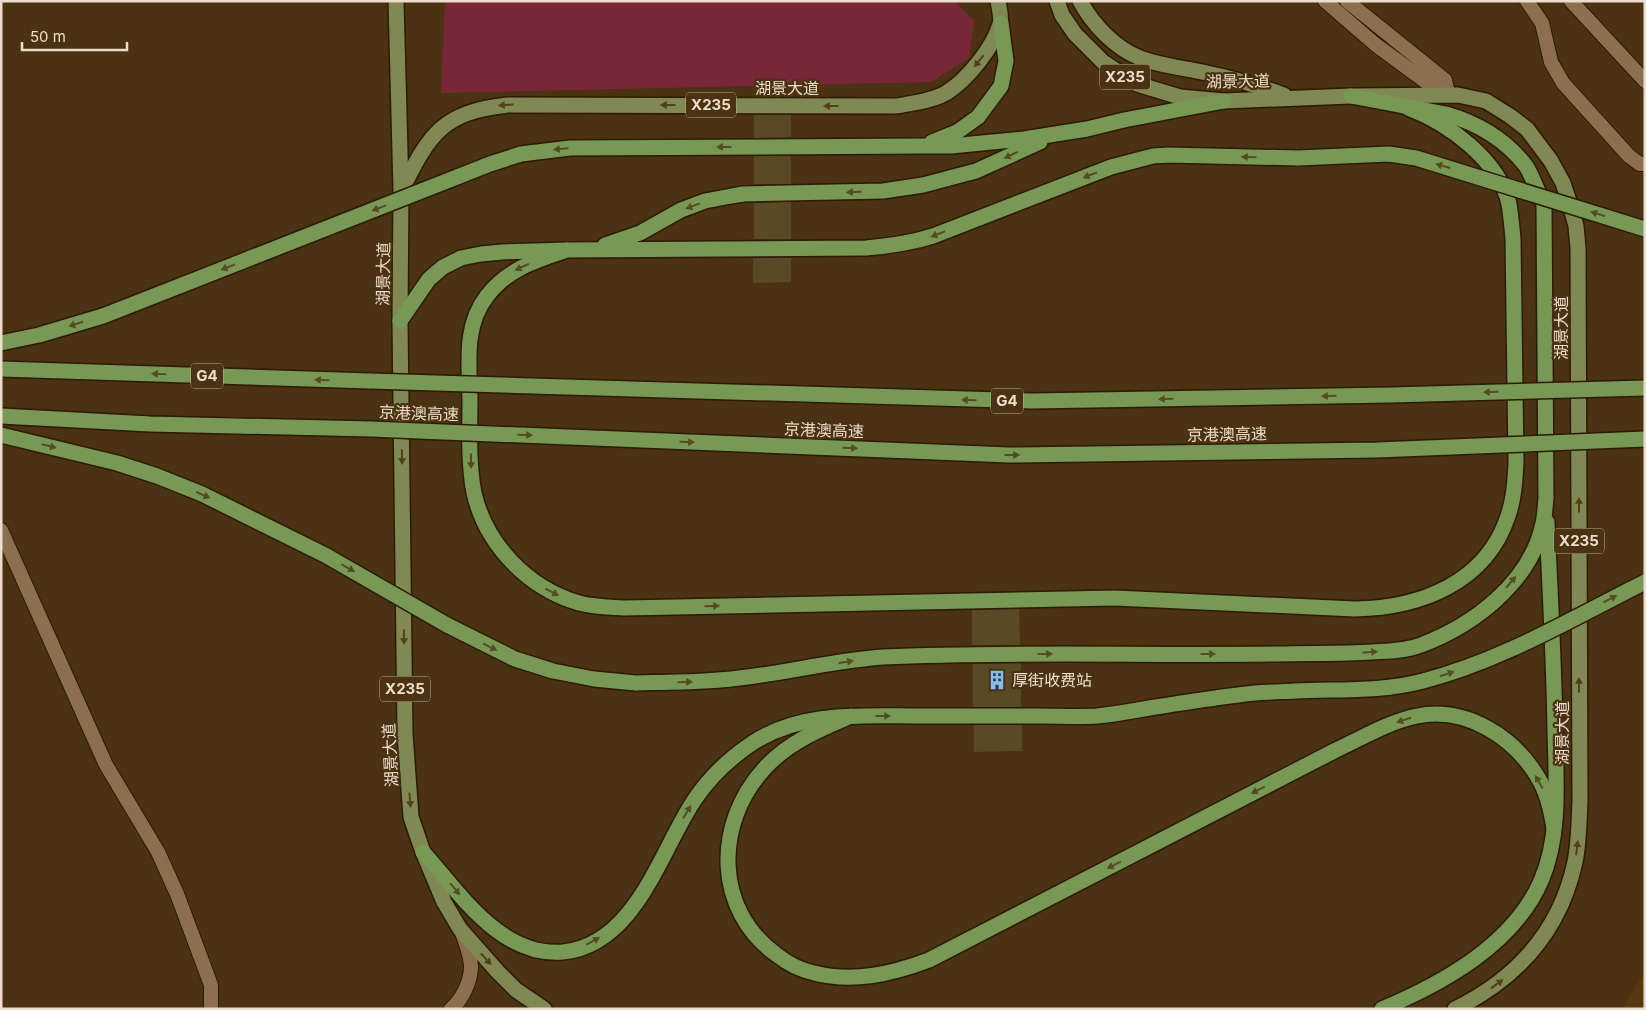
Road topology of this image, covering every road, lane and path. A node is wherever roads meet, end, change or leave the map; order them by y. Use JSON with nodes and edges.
{"nodes":[{"id":1,"x":396,"y":1,"type":"edge"},
{"id":2,"x":987,"y":1,"type":"edge"},
{"id":3,"x":998,"y":1,"type":"edge"},
{"id":4,"x":1058,"y":1,"type":"edge"},
{"id":5,"x":1080,"y":1,"type":"edge"},
{"id":6,"x":1325,"y":1,"type":"edge"},
{"id":7,"x":1347,"y":1,"type":"edge"},
{"id":8,"x":1527,"y":1,"type":"edge"},
{"id":9,"x":1571,"y":1,"type":"edge"},
{"id":10,"x":1001,"y":23,"type":"junction"},
{"id":11,"x":1645,"y":81,"type":"edge"},
{"id":12,"x":1351,"y":96,"type":"junction"},
{"id":13,"x":1444,"y":96,"type":"junction"},
{"id":14,"x":1292,"y":98,"type":"junction"},
{"id":15,"x":1224,"y":101,"type":"junction"},
{"id":16,"x":1408,"y":108,"type":"junction"},
{"id":17,"x":1055,"y":135,"type":"junction"},
{"id":18,"x":922,"y":146,"type":"junction"},
{"id":19,"x":1645,"y":164,"type":"edge"},
{"id":20,"x":401,"y":190,"type":"junction"},
{"id":21,"x":1645,"y":229,"type":"edge"},
{"id":22,"x":567,"y":250,"type":"junction"},
{"id":23,"x":587,"y":250,"type":"junction"},
{"id":24,"x":400,"y":321,"type":"junction"},
{"id":25,"x":1,"y":343,"type":"edge"},
{"id":26,"x":1,"y":369,"type":"edge"},
{"id":27,"x":1645,"y":388,"type":"edge"},
{"id":28,"x":1,"y":416,"type":"edge"},
{"id":29,"x":1,"y":434,"type":"edge"},
{"id":30,"x":1645,"y":439,"type":"edge"},
{"id":31,"x":1546,"y":498,"type":"junction"},
{"id":32,"x":1,"y":530,"type":"edge"},
{"id":33,"x":1645,"y":582,"type":"edge"},
{"id":34,"x":851,"y":716,"type":"junction"},
{"id":35,"x":1554,"y":828,"type":"junction"},
{"id":36,"x":423,"y":852,"type":"junction"},
{"id":37,"x":460,"y":929,"type":"junction"},
{"id":38,"x":211,"y":1009,"type":"edge"},
{"id":39,"x":451,"y":1009,"type":"edge"},
{"id":40,"x":544,"y":1009,"type":"edge"},
{"id":41,"x":1382,"y":1009,"type":"edge"},
{"id":42,"x":1455,"y":1009,"type":"edge"}],
"edges":[{"from":1,"to":20,"type":"main road"},
{"from":2,"to":10,"type":"main road"},
{"from":3,"to":10,"type":"main road"},
{"from":4,"to":15,"type":"main road","name":"湖景大道","number":"X235"},
{"from":5,"to":14,"type":"main road"},
{"from":6,"to":13,"type":"street"},
{"from":7,"to":13,"type":"street"},
{"from":8,"to":19,"type":"street"},
{"from":9,"to":11,"type":"street"},
{"from":10,"to":18,"type":"highway"},
{"from":10,"to":20,"type":"main road","name":"湖景大道","number":"X235","one_way":true},
{"from":12,"to":13,"type":"main road","name":"湖景大道","number":"X235"},
{"from":12,"to":14,"type":"main road","name":"湖景大道","number":"X235"},
{"from":12,"to":16,"type":"highway"},
{"from":42,"to":13,"type":"main road","name":"湖景大道","number":"X235","one_way":true},
{"from":14,"to":15,"type":"main road","name":"湖景大道","number":"X235"},
{"from":15,"to":17,"type":"highway"},
{"from":22,"to":16,"type":"highway","one_way":true},
{"from":16,"to":31,"type":"highway"},
{"from":17,"to":18,"type":"highway"},
{"from":17,"to":23,"type":"highway","one_way":true},
{"from":18,"to":25,"type":"highway","one_way":true,"bridge":true},
{"from":20,"to":24,"type":"main road","name":"湖景大道","number":"X235"},
{"from":21,"to":23,"type":"highway","one_way":true,"bridge":true},
{"from":22,"to":23,"type":"highway"},
{"from":22,"to":24,"type":"highway"},
{"from":24,"to":36,"type":"main road","name":"湖景大道","number":"X235","one_way":true},
{"from":27,"to":26,"type":"highway","name":"京港澳高速","number":"G4","one_way":true,"bridge":true},
{"from":28,"to":30,"type":"highway","name":"京港澳高速","one_way":true,"bridge":true},
{"from":29,"to":31,"type":"highway","one_way":true,"bridge":true},
{"from":31,"to":35,"type":"highway"},
{"from":32,"to":38,"type":"street"},
{"from":34,"to":33,"type":"highway","one_way":true,"bridge":true},
{"from":35,"to":34,"type":"highway","one_way":true},
{"from":36,"to":34,"type":"highway","one_way":true},
{"from":35,"to":41,"type":"highway"},
{"from":36,"to":37,"type":"main road","name":"湖景大道","number":"X235"},
{"from":37,"to":39,"type":"street"},
{"from":37,"to":40,"type":"main road","name":"湖景大道","number":"X235","one_way":true}]}
